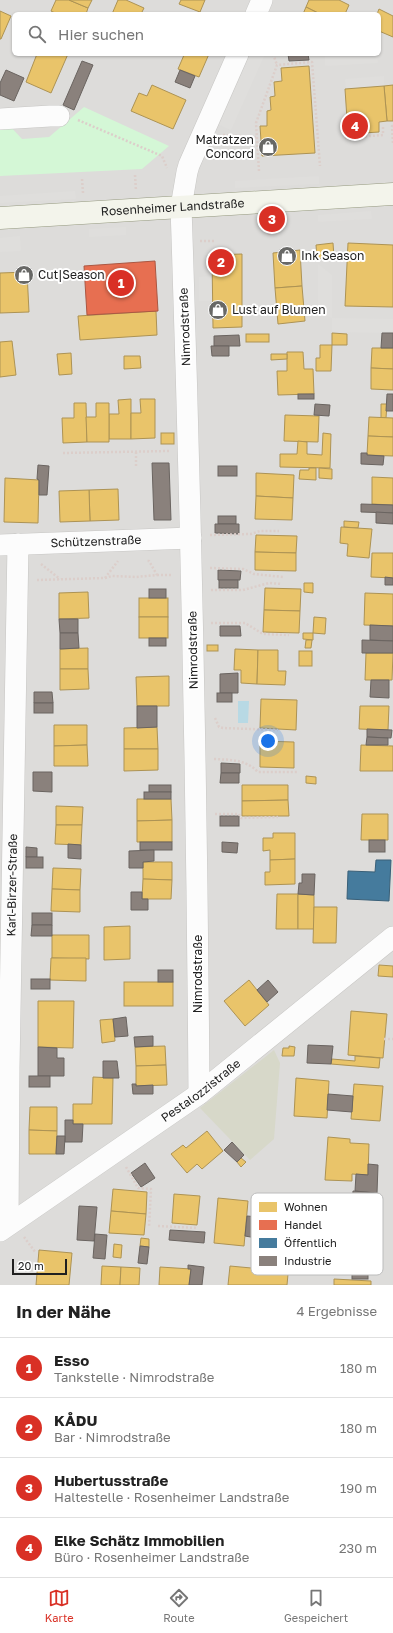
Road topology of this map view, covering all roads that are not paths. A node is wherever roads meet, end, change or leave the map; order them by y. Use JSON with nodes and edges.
{"nodes":[{"id":1,"x":262,"y":0,"type":"edge"},
{"id":2,"x":257,"y":12,"type":"edge"},
{"id":3,"x":237,"y":56,"type":"edge"},
{"id":4,"x":59,"y":116,"type":"road end"},
{"id":5,"x":0,"y":120,"type":"edge"},
{"id":6,"x":393,"y":194,"type":"edge"},
{"id":7,"x":181,"y":207,"type":"junction"},
{"id":8,"x":0,"y":218,"type":"edge"},
{"id":9,"x":191,"y":538,"type":"junction"},
{"id":10,"x":9,"y":544,"type":"edge"},
{"id":11,"x":393,"y":937,"type":"edge"},
{"id":12,"x":199,"y":1094,"type":"junction"},
{"id":13,"x":10,"y":1231,"type":"edge"}],
"edges":[{"from":1,"to":2,"type":"street"},
{"from":3,"to":7,"type":"street","name":"Nimrodstraße"},
{"from":4,"to":5,"type":"street"},
{"from":6,"to":7,"type":"main road","name":"Rosenheimer Landstraße"},
{"from":7,"to":8,"type":"main road","name":"Rosenheimer Landstraße"},
{"from":7,"to":9,"type":"street","name":"Nimrodstraße"},
{"from":9,"to":10,"type":"street","name":"Schützenstraße"},
{"from":9,"to":12,"type":"street","name":"Nimrodstraße"},
{"from":10,"to":13,"type":"street","name":"Karl-Birzer-Straße"},
{"from":11,"to":12,"type":"street","name":"Pestalozzistraße"},
{"from":12,"to":13,"type":"street","name":"Pestalozzistraße"}]}
